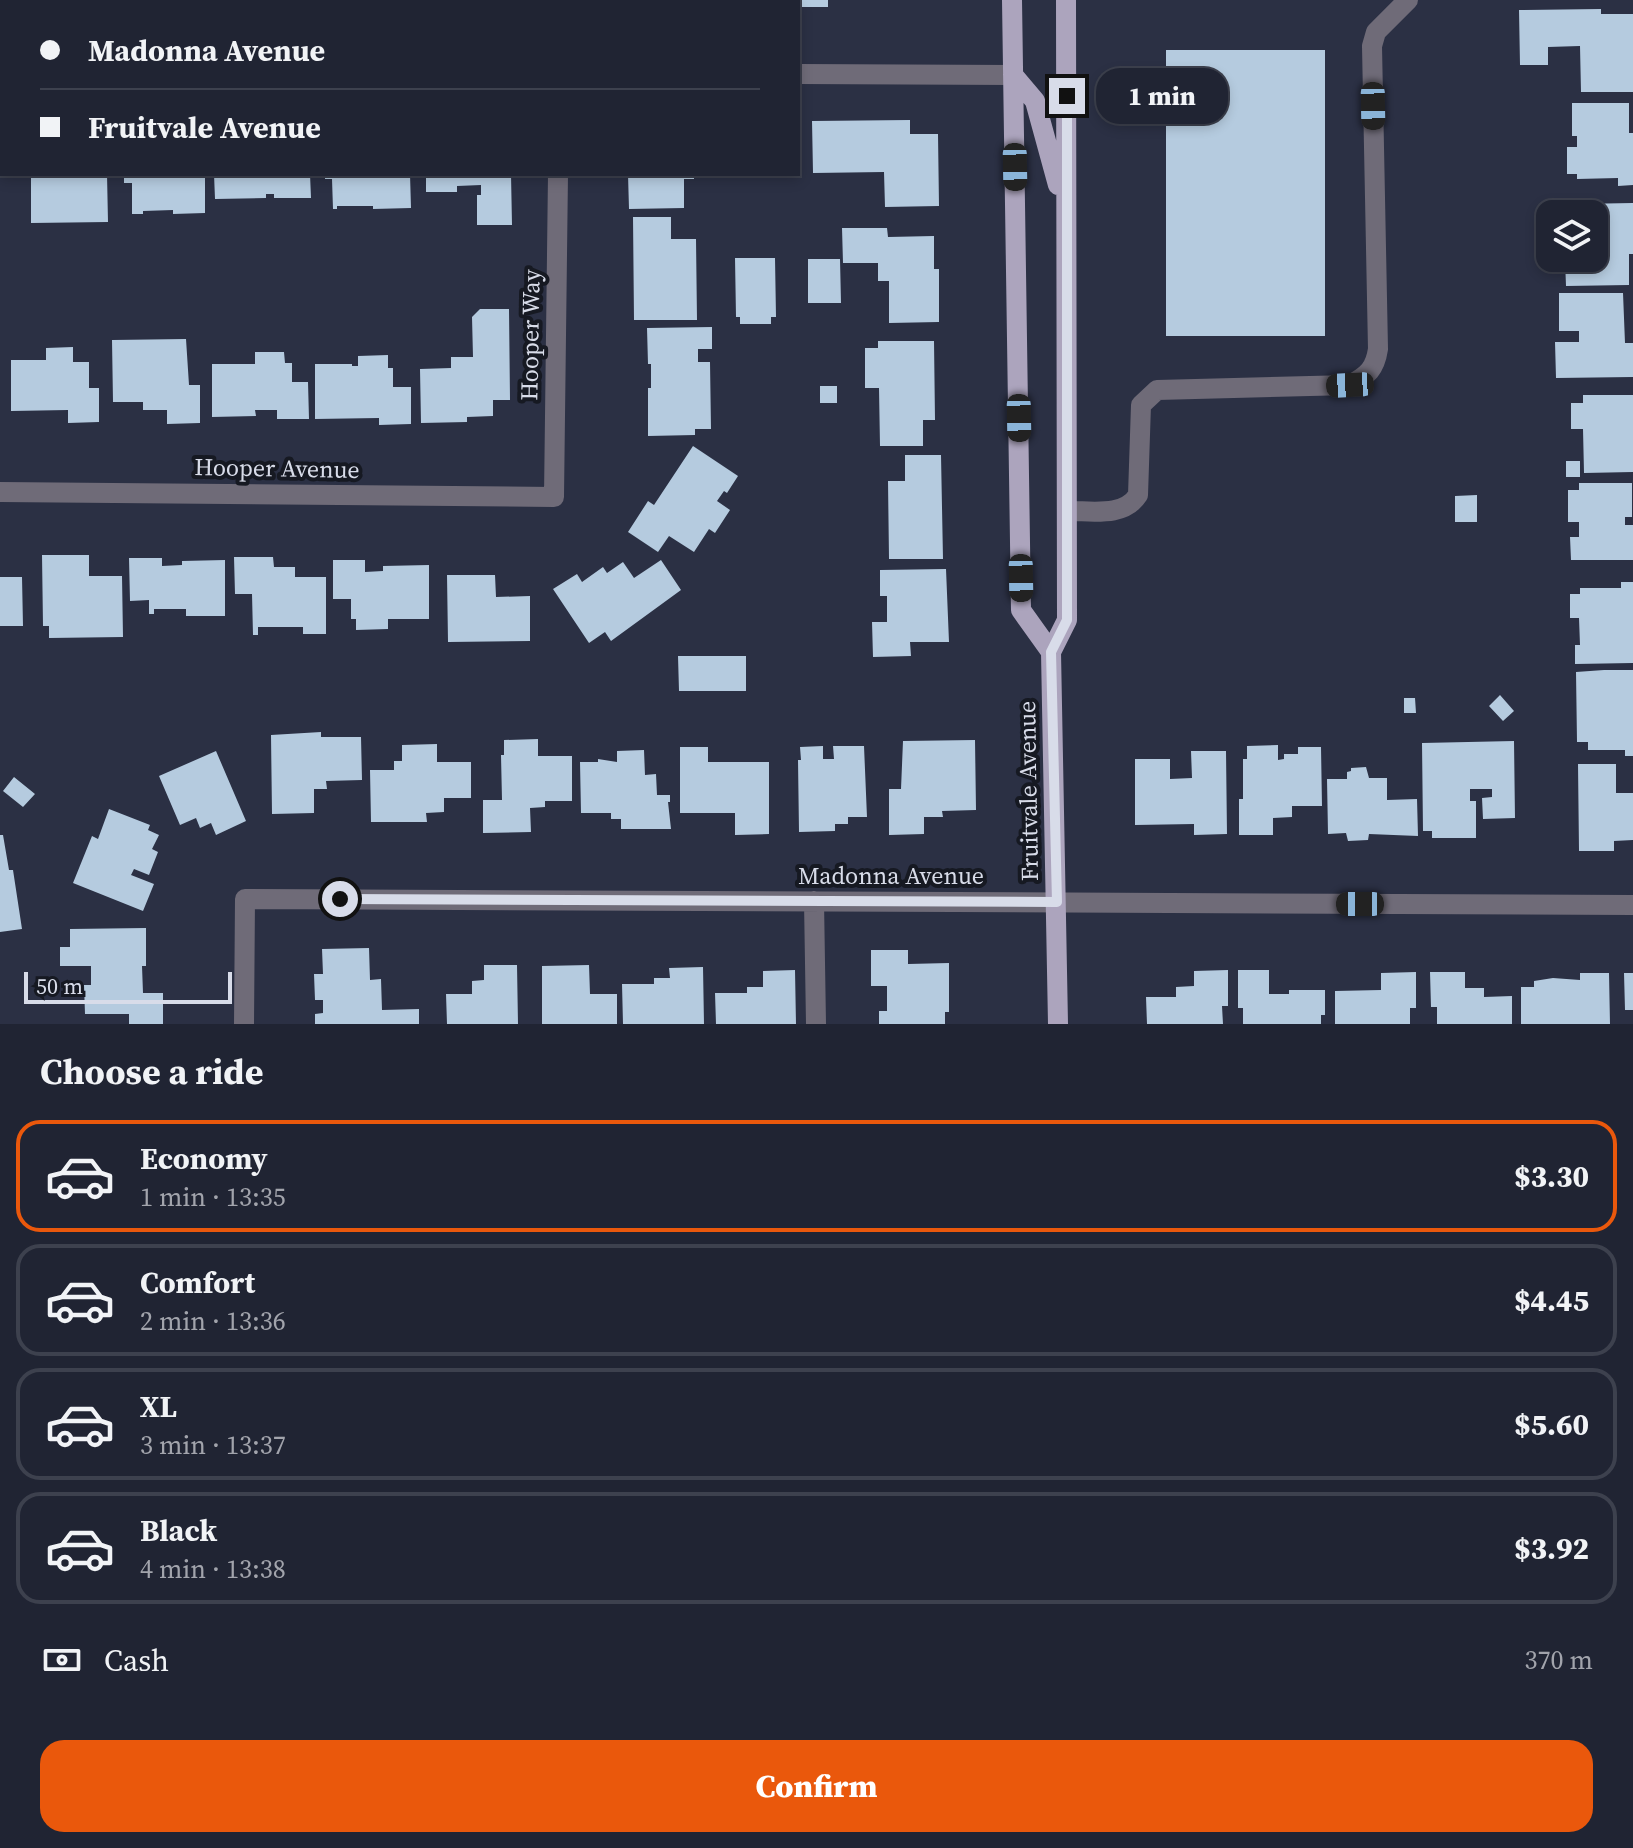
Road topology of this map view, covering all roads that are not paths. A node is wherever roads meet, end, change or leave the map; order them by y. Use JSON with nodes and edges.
{"nodes":[{"id":1,"x":1012,"y":0,"type":"edge"},
{"id":2,"x":1066,"y":0,"type":"edge"},
{"id":3,"x":1408,"y":0,"type":"edge"},
{"id":4,"x":800,"y":74,"type":"edge"},
{"id":5,"x":1013,"y":75,"type":"junction"},
{"id":6,"x":558,"y":176,"type":"edge"},
{"id":7,"x":1067,"y":224,"type":"junction"},
{"id":8,"x":0,"y":492,"type":"edge"},
{"id":9,"x":554,"y":497,"type":"joint"},
{"id":10,"x":1069,"y":511,"type":"junction"},
{"id":11,"x":1051,"y":652,"type":"junction"},
{"id":12,"x":814,"y":901,"type":"junction"},
{"id":13,"x":1057,"y":902,"type":"junction"},
{"id":14,"x":1633,"y":905,"type":"edge"},
{"id":15,"x":244,"y":1024,"type":"edge"},
{"id":16,"x":816,"y":1024,"type":"edge"},
{"id":17,"x":1058,"y":1024,"type":"edge"}],
"edges":[{"from":1,"to":5,"type":"main road"},
{"from":2,"to":7,"type":"main road","name":"Fruitvale Avenue"},
{"from":3,"to":10,"type":"street"},
{"from":4,"to":5,"type":"street"},
{"from":5,"to":7,"type":"main road"},
{"from":5,"to":11,"type":"main road"},
{"from":6,"to":9,"type":"street","name":"Hooper Way"},
{"from":7,"to":10,"type":"main road","name":"Fruitvale Avenue"},
{"from":8,"to":9,"type":"street","name":"Hooper Avenue"},
{"from":10,"to":11,"type":"main road","name":"Fruitvale Avenue"},
{"from":11,"to":13,"type":"main road","name":"Fruitvale Avenue"},
{"from":12,"to":13,"type":"street","name":"Madonna Avenue"},
{"from":12,"to":15,"type":"street","name":"Madonna Avenue"},
{"from":12,"to":16,"type":"street"},
{"from":13,"to":14,"type":"street","name":"Madonna Avenue"},
{"from":13,"to":17,"type":"main road","name":"Fruitvale Avenue"}]}
